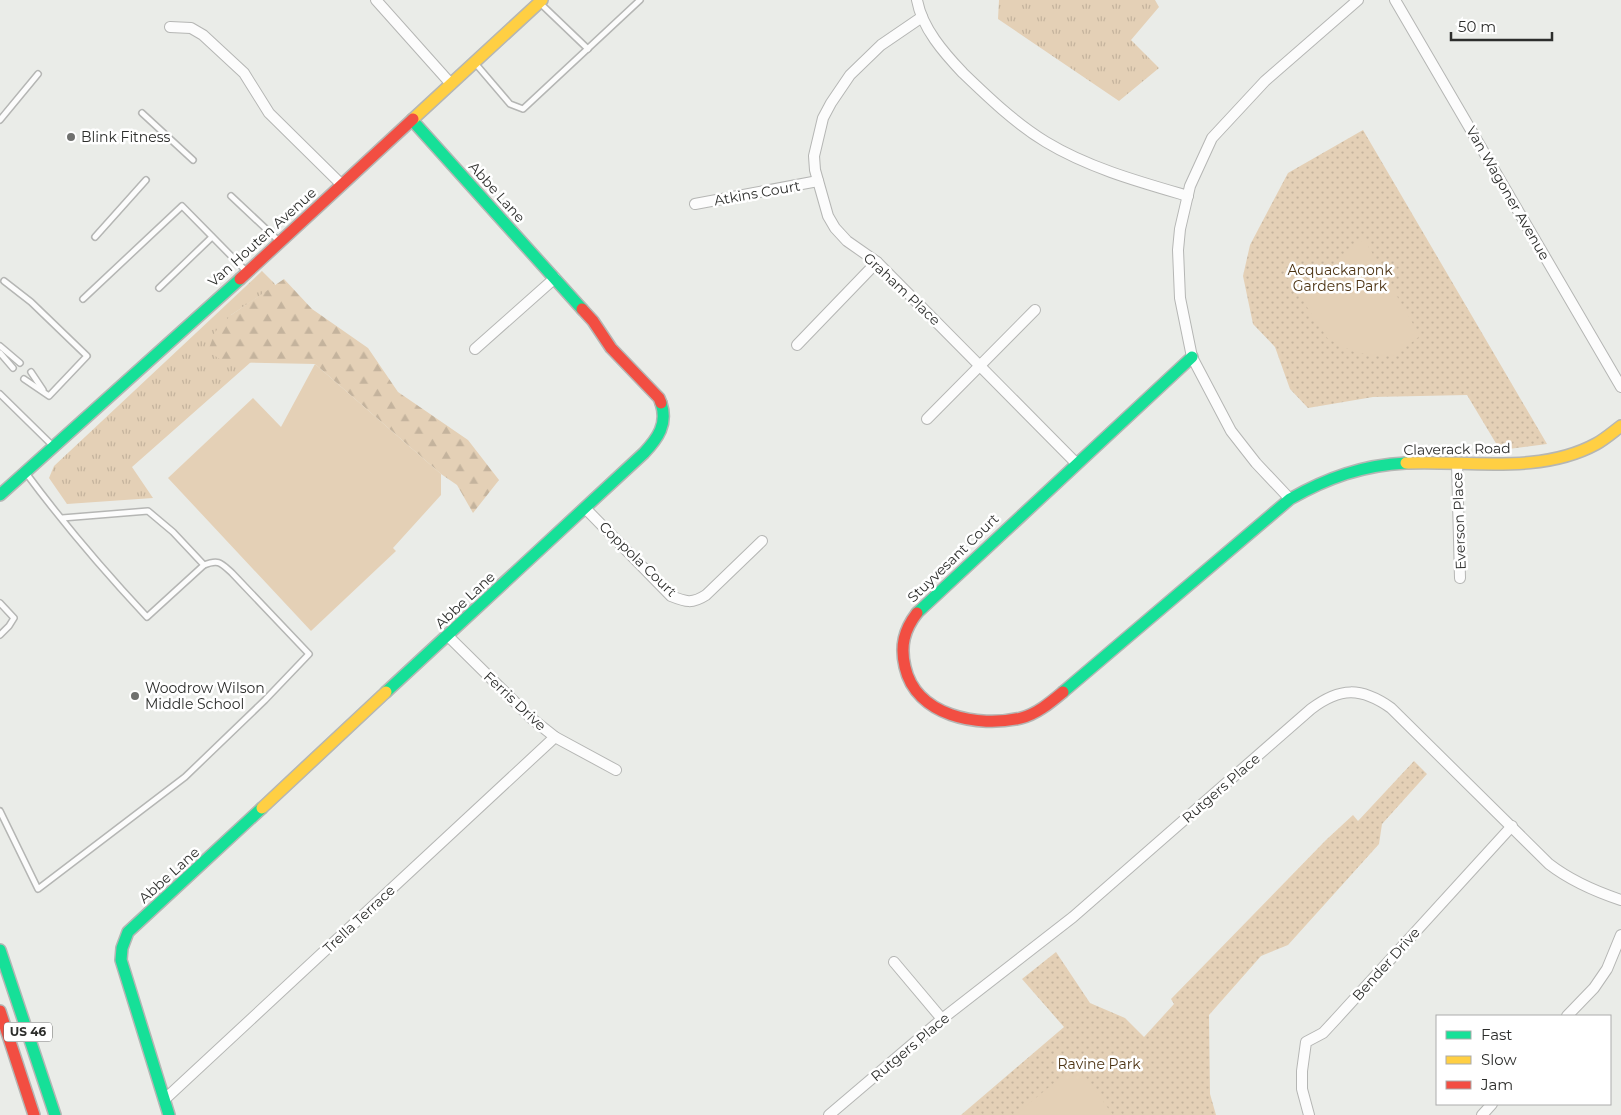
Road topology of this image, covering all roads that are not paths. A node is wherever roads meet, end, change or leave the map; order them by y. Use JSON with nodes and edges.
{"nodes":[{"id":1,"x":376,"y":0,"type":"edge"},
{"id":2,"x":640,"y":0,"type":"edge"},
{"id":3,"x":917,"y":0,"type":"edge"},
{"id":4,"x":1358,"y":0,"type":"edge"},
{"id":5,"x":1395,"y":0,"type":"edge"},
{"id":6,"x":541,"y":1,"type":"edge"},
{"id":7,"x":922,"y":17,"type":"junction"},
{"id":8,"x":170,"y":27,"type":"dead end"},
{"id":9,"x":588,"y":49,"type":"junction"},
{"id":10,"x":474,"y":63,"type":"junction"},
{"id":11,"x":38,"y":74,"type":"dead end"},
{"id":12,"x":452,"y":84,"type":"junction"},
{"id":13,"x":142,"y":113,"type":"dead end"},
{"id":14,"x":0,"y":120,"type":"edge"},
{"id":15,"x":412,"y":120,"type":"junction"},
{"id":16,"x":193,"y":160,"type":"dead end"},
{"id":17,"x":146,"y":180,"type":"dead end"},
{"id":18,"x":818,"y":182,"type":"junction"},
{"id":19,"x":342,"y":185,"type":"junction"},
{"id":20,"x":230,"y":196,"type":"dead end"},
{"id":21,"x":1188,"y":196,"type":"junction"},
{"id":22,"x":696,"y":204,"type":"dead end"},
{"id":23,"x":95,"y":237,"type":"dead end"},
{"id":24,"x":212,"y":237,"type":"junction"},
{"id":25,"x":281,"y":242,"type":"junction"},
{"id":26,"x":877,"y":262,"type":"junction"},
{"id":27,"x":246,"y":272,"type":"junction"},
{"id":28,"x":554,"y":278,"type":"junction"},
{"id":29,"x":4,"y":281,"type":"dead end"},
{"id":30,"x":159,"y":288,"type":"dead end"},
{"id":31,"x":83,"y":299,"type":"dead end"},
{"id":32,"x":1035,"y":310,"type":"dead end"},
{"id":33,"x":797,"y":345,"type":"dead end"},
{"id":34,"x":0,"y":346,"type":"edge"},
{"id":35,"x":475,"y":349,"type":"dead end"},
{"id":36,"x":0,"y":353,"type":"edge"},
{"id":37,"x":1192,"y":357,"type":"junction"},
{"id":38,"x":20,"y":363,"type":"dead end"},
{"id":39,"x":981,"y":366,"type":"junction"},
{"id":40,"x":14,"y":368,"type":"dead end"},
{"id":41,"x":31,"y":372,"type":"dead end"},
{"id":42,"x":24,"y":379,"type":"dead end"},
{"id":43,"x":1621,"y":387,"type":"edge"},
{"id":44,"x":45,"y":393,"type":"junction"},
{"id":45,"x":0,"y":394,"type":"edge"},
{"id":46,"x":927,"y":419,"type":"dead end"},
{"id":47,"x":1621,"y":426,"type":"edge"},
{"id":48,"x":54,"y":446,"type":"junction"},
{"id":49,"x":1076,"y":463,"type":"junction"},
{"id":50,"x":1457,"y":464,"type":"junction"},
{"id":51,"x":25,"y":472,"type":"junction"},
{"id":52,"x":0,"y":495,"type":"edge"},
{"id":53,"x":1290,"y":499,"type":"junction"},
{"id":54,"x":585,"y":508,"type":"junction"},
{"id":55,"x":62,"y":518,"type":"junction"},
{"id":56,"x":762,"y":541,"type":"dead end"},
{"id":57,"x":204,"y":565,"type":"junction"},
{"id":58,"x":1460,"y":578,"type":"dead end"},
{"id":59,"x":0,"y":603,"type":"edge"},
{"id":60,"x":0,"y":635,"type":"edge"},
{"id":61,"x":448,"y":636,"type":"junction"},
{"id":62,"x":555,"y":737,"type":"junction"},
{"id":63,"x":616,"y":770,"type":"dead end"},
{"id":64,"x":0,"y":810,"type":"edge"},
{"id":65,"x":1512,"y":826,"type":"junction"},
{"id":66,"x":1621,"y":900,"type":"edge"},
{"id":67,"x":1621,"y":934,"type":"edge"},
{"id":68,"x":0,"y":950,"type":"edge"},
{"id":69,"x":894,"y":962,"type":"dead end"},
{"id":70,"x":0,"y":1011,"type":"edge"},
{"id":71,"x":1568,"y":1015,"type":"edge"},
{"id":72,"x":942,"y":1019,"type":"junction"},
{"id":73,"x":164,"y":1100,"type":"junction"},
{"id":74,"x":1491,"y":1105,"type":"edge"},
{"id":75,"x":34,"y":1115,"type":"edge"},
{"id":76,"x":55,"y":1115,"type":"edge"},
{"id":77,"x":170,"y":1115,"type":"edge"},
{"id":78,"x":829,"y":1115,"type":"edge"},
{"id":79,"x":1309,"y":1115,"type":"edge"},
{"id":80,"x":1482,"y":1115,"type":"edge"}],
"edges":[{"from":1,"to":12,"type":"street"},
{"from":2,"to":9,"type":"lane"},
{"from":3,"to":7,"type":"street"},
{"from":4,"to":21,"type":"street"},
{"from":5,"to":43,"type":"street","name":"Van Wagoner Avenue"},
{"from":6,"to":9,"type":"lane"},
{"from":6,"to":10,"type":"main road","name":"Van Houten Avenue"},
{"from":7,"to":18,"type":"street","name":"Graham Place"},
{"from":7,"to":21,"type":"street"},
{"from":8,"to":19,"type":"street"},
{"from":9,"to":10,"type":"lane"},
{"from":10,"to":12,"type":"main road","name":"Van Houten Avenue"},
{"from":11,"to":14,"type":"lane"},
{"from":12,"to":15,"type":"main road","name":"Van Houten Avenue"},
{"from":13,"to":16,"type":"lane"},
{"from":15,"to":19,"type":"main road","name":"Van Houten Avenue"},
{"from":15,"to":28,"type":"main road","name":"Abbe Lane"},
{"from":17,"to":23,"type":"lane"},
{"from":18,"to":22,"type":"street","name":"Atkins Court"},
{"from":18,"to":26,"type":"street","name":"Graham Place"},
{"from":19,"to":25,"type":"main road","name":"Van Houten Avenue"},
{"from":20,"to":25,"type":"lane"},
{"from":21,"to":37,"type":"street"},
{"from":24,"to":27,"type":"lane"},
{"from":24,"to":30,"type":"lane"},
{"from":24,"to":31,"type":"lane"},
{"from":25,"to":27,"type":"main road","name":"Van Houten Avenue"},
{"from":26,"to":33,"type":"street"},
{"from":26,"to":39,"type":"street","name":"Graham Place"},
{"from":27,"to":48,"type":"main road","name":"Van Houten Avenue"},
{"from":28,"to":35,"type":"street"},
{"from":28,"to":54,"type":"main road","name":"Abbe Lane"},
{"from":29,"to":44,"type":"lane"},
{"from":32,"to":39,"type":"street"},
{"from":34,"to":38,"type":"lane"},
{"from":36,"to":40,"type":"lane"},
{"from":37,"to":49,"type":"main road","name":"Stuyvesant Court"},
{"from":37,"to":53,"type":"street"},
{"from":39,"to":46,"type":"street"},
{"from":39,"to":49,"type":"street","name":"Graham Place"},
{"from":41,"to":44,"type":"lane"},
{"from":42,"to":44,"type":"lane"},
{"from":45,"to":48,"type":"lane"},
{"from":47,"to":50,"type":"main road","name":"Claverack Road"},
{"from":48,"to":51,"type":"main road","name":"Van Houten Avenue"},
{"from":49,"to":53,"type":"main road","name":"Stuyvesant Court"},
{"from":50,"to":53,"type":"main road","name":"Claverack Road"},
{"from":50,"to":58,"type":"street","name":"Everson Place"},
{"from":51,"to":52,"type":"main road","name":"Van Houten Avenue"},
{"from":51,"to":55,"type":"lane"},
{"from":54,"to":56,"type":"street","name":"Coppola Court"},
{"from":54,"to":61,"type":"main road","name":"Abbe Lane"},
{"from":55,"to":57,"type":"lane"},
{"from":55,"to":57,"type":"lane"},
{"from":57,"to":64,"type":"lane"},
{"from":59,"to":60,"type":"lane"},
{"from":61,"to":62,"type":"street","name":"Ferris Drive"},
{"from":61,"to":73,"type":"main road","name":"Abbe Lane"},
{"from":62,"to":63,"type":"street","name":"Ferris Drive"},
{"from":62,"to":73,"type":"street","name":"Trella Terrace"},
{"from":65,"to":66,"type":"street","name":"Rutgers Place"},
{"from":65,"to":72,"type":"street","name":"Rutgers Place"},
{"from":65,"to":79,"type":"street","name":"Bender Drive"},
{"from":67,"to":71,"type":"street"},
{"from":68,"to":76,"type":"main road","number":"US 46"},
{"from":69,"to":72,"type":"street"},
{"from":70,"to":75,"type":"main road","number":"US 46"},
{"from":72,"to":78,"type":"street","name":"Rutgers Place"},
{"from":73,"to":77,"type":"main road","name":"Abbe Lane"},
{"from":74,"to":80,"type":"street"}]}
